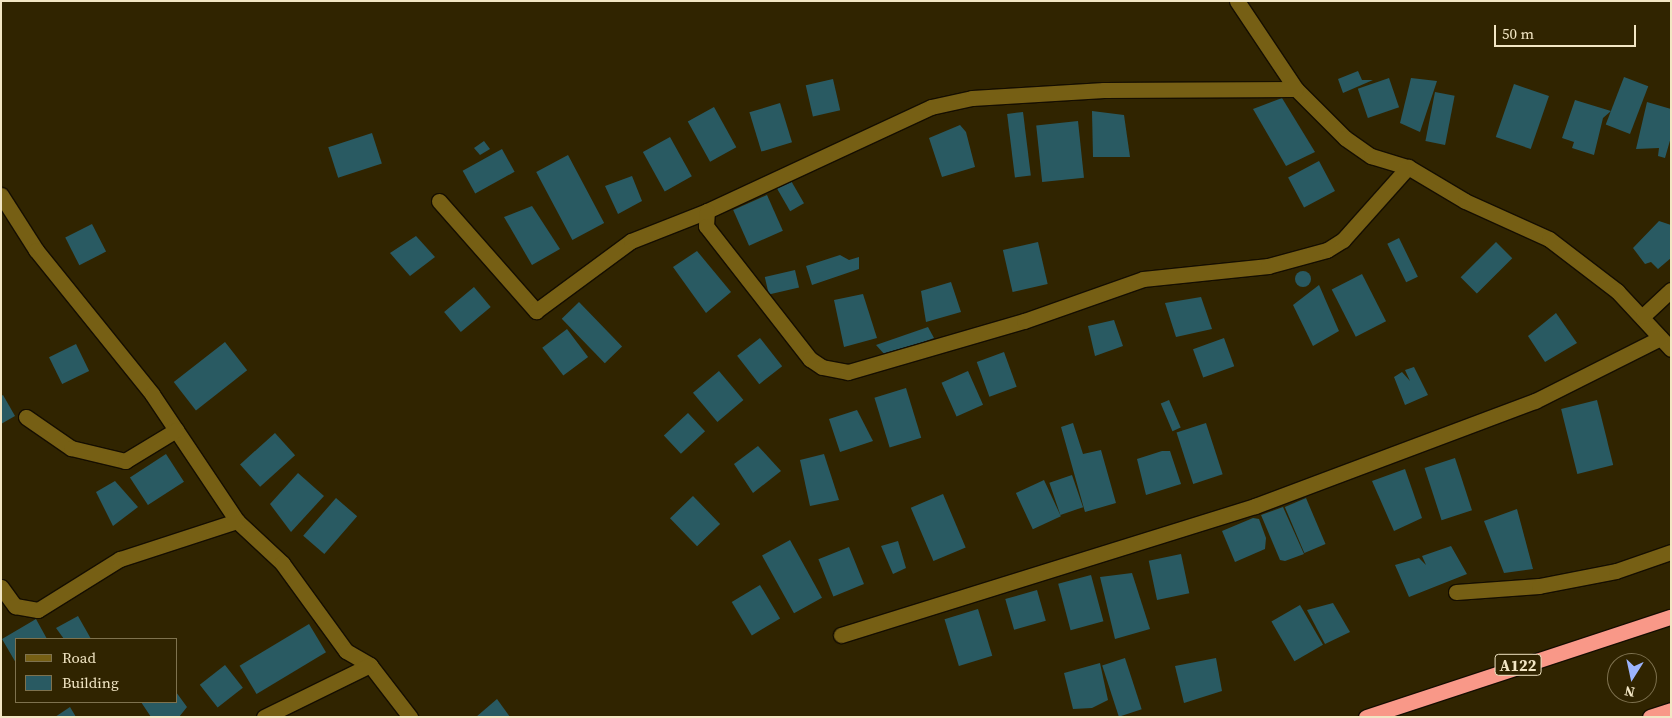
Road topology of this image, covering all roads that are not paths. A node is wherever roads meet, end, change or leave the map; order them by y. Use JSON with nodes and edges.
{"nodes":[{"id":1,"x":1237,"y":1,"type":"edge"},
{"id":2,"x":1296,"y":89,"type":"junction"},
{"id":3,"x":1408,"y":167,"type":"junction"},
{"id":4,"x":1,"y":195,"type":"edge"},
{"id":5,"x":438,"y":200,"type":"dead end"},
{"id":6,"x":707,"y":211,"type":"junction"},
{"id":7,"x":1671,"y":290,"type":"edge"},
{"id":8,"x":1643,"y":316,"type":"junction"},
{"id":9,"x":1665,"y":344,"type":"edge"},
{"id":10,"x":26,"y":417,"type":"dead end"},
{"id":11,"x":176,"y":430,"type":"junction"},
{"id":12,"x":237,"y":521,"type":"junction"},
{"id":13,"x":1671,"y":552,"type":"edge"},
{"id":14,"x":1,"y":587,"type":"edge"},
{"id":15,"x":1456,"y":592,"type":"dead end"},
{"id":16,"x":1671,"y":617,"type":"edge"},
{"id":17,"x":841,"y":634,"type":"dead end"},
{"id":18,"x":370,"y":665,"type":"junction"},
{"id":19,"x":1671,"y":710,"type":"edge"},
{"id":20,"x":264,"y":717,"type":"edge"},
{"id":21,"x":410,"y":717,"type":"edge"},
{"id":22,"x":1366,"y":717,"type":"edge"},
{"id":23,"x":1650,"y":717,"type":"edge"}],
"edges":[{"from":1,"to":2,"type":"street"},
{"from":2,"to":3,"type":"street"},
{"from":2,"to":6,"type":"street"},
{"from":3,"to":6,"type":"street"},
{"from":3,"to":8,"type":"street"},
{"from":4,"to":11,"type":"street"},
{"from":5,"to":6,"type":"street"},
{"from":7,"to":8,"type":"street"},
{"from":8,"to":9,"type":"street"},
{"from":9,"to":17,"type":"street"},
{"from":10,"to":11,"type":"street"},
{"from":11,"to":12,"type":"street"},
{"from":12,"to":14,"type":"street"},
{"from":12,"to":18,"type":"street"},
{"from":13,"to":15,"type":"street"},
{"from":16,"to":22,"type":"highway","number":"A122"},
{"from":18,"to":20,"type":"street"},
{"from":18,"to":21,"type":"street"},
{"from":19,"to":23,"type":"highway"}]}
